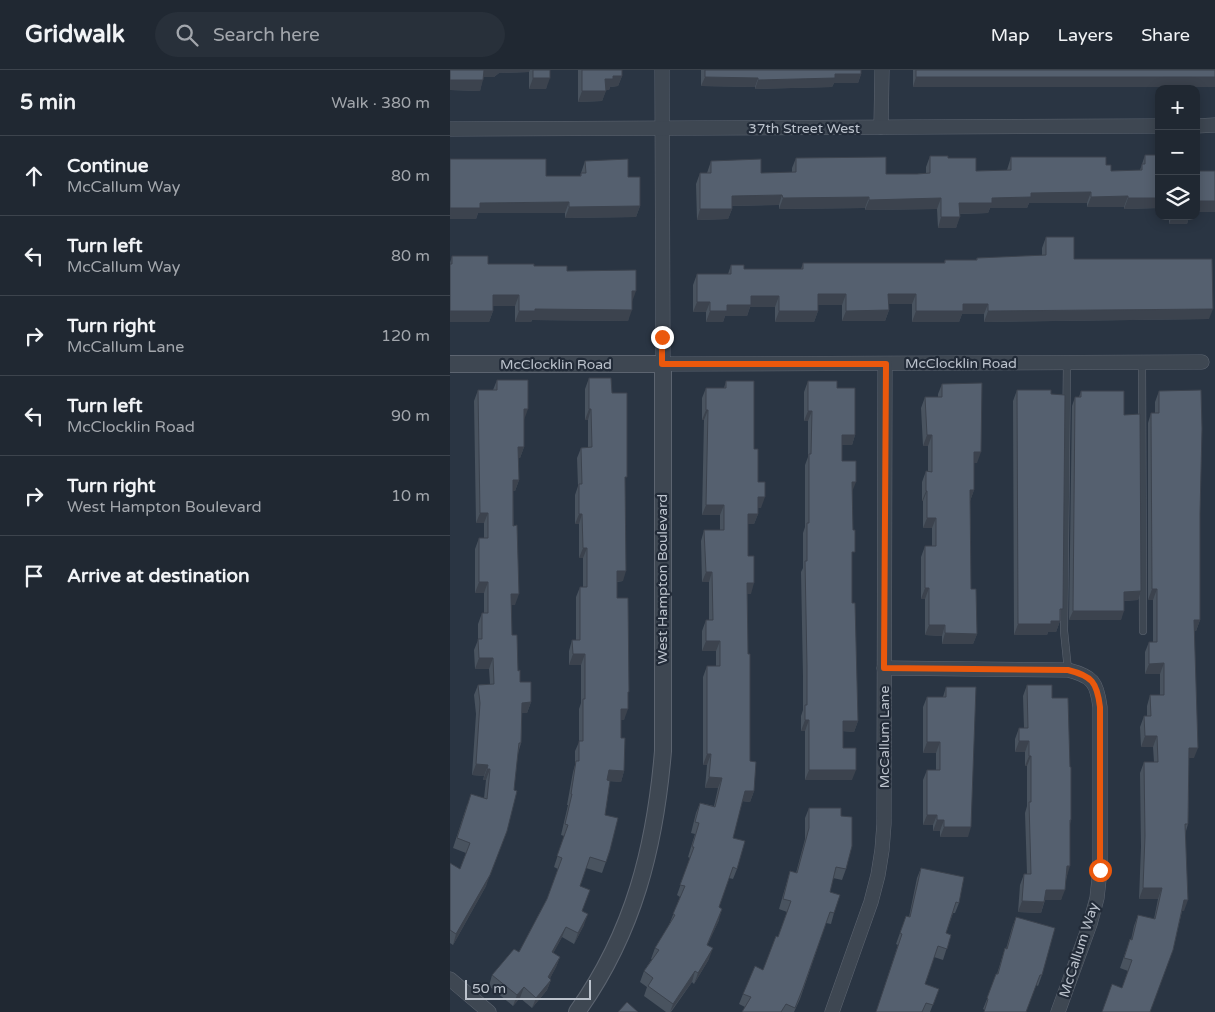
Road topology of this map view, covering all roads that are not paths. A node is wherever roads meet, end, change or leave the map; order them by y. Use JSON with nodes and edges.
{"nodes":[{"id":1,"x":662,"y":70,"type":"edge"},
{"id":2,"x":882,"y":70,"type":"edge"},
{"id":3,"x":1155,"y":126,"type":"edge"},
{"id":4,"x":1200,"y":126,"type":"edge"},
{"id":5,"x":1215,"y":126,"type":"edge"},
{"id":6,"x":882,"y":127,"type":"junction"},
{"id":7,"x":450,"y":129,"type":"edge"},
{"id":8,"x":662,"y":129,"type":"junction"},
{"id":9,"x":1202,"y":362,"type":"dead end"},
{"id":10,"x":1067,"y":363,"type":"junction"},
{"id":11,"x":1142,"y":363,"type":"junction"},
{"id":12,"x":450,"y":364,"type":"edge"},
{"id":13,"x":662,"y":364,"type":"junction"},
{"id":14,"x":886,"y":364,"type":"junction"},
{"id":15,"x":1143,"y":631,"type":"dead end"},
{"id":16,"x":884,"y":668,"type":"junction"},
{"id":17,"x":1068,"y":670,"type":"junction"},
{"id":18,"x":450,"y":979,"type":"edge"},
{"id":19,"x":489,"y":1012,"type":"edge"},
{"id":20,"x":577,"y":1012,"type":"edge"},
{"id":21,"x":832,"y":1012,"type":"edge"},
{"id":22,"x":1058,"y":1012,"type":"edge"}],
"edges":[{"from":1,"to":8,"type":"street","name":"West Hampton Boulevard"},
{"from":2,"to":6,"type":"street"},
{"from":3,"to":6,"type":"street","name":"37th Street West"},
{"from":4,"to":5,"type":"street"},
{"from":6,"to":8,"type":"street","name":"37th Street West"},
{"from":7,"to":8,"type":"street","name":"37th Street West"},
{"from":8,"to":13,"type":"street","name":"West Hampton Boulevard"},
{"from":9,"to":11,"type":"street","name":"McClocklin Road"},
{"from":10,"to":11,"type":"street","name":"McClocklin Road"},
{"from":10,"to":14,"type":"street","name":"McClocklin Road"},
{"from":10,"to":17,"type":"lane"},
{"from":11,"to":15,"type":"lane"},
{"from":12,"to":13,"type":"street","name":"McClocklin Road"},
{"from":13,"to":14,"type":"street","name":"McClocklin Road"},
{"from":13,"to":20,"type":"street","name":"West Hampton Boulevard"},
{"from":14,"to":16,"type":"street","name":"McCallum Lane"},
{"from":16,"to":17,"type":"street","name":"McCallum Way"},
{"from":16,"to":21,"type":"street","name":"McCallum Lane"},
{"from":17,"to":22,"type":"street","name":"McCallum Way"},
{"from":18,"to":19,"type":"street"}]}
